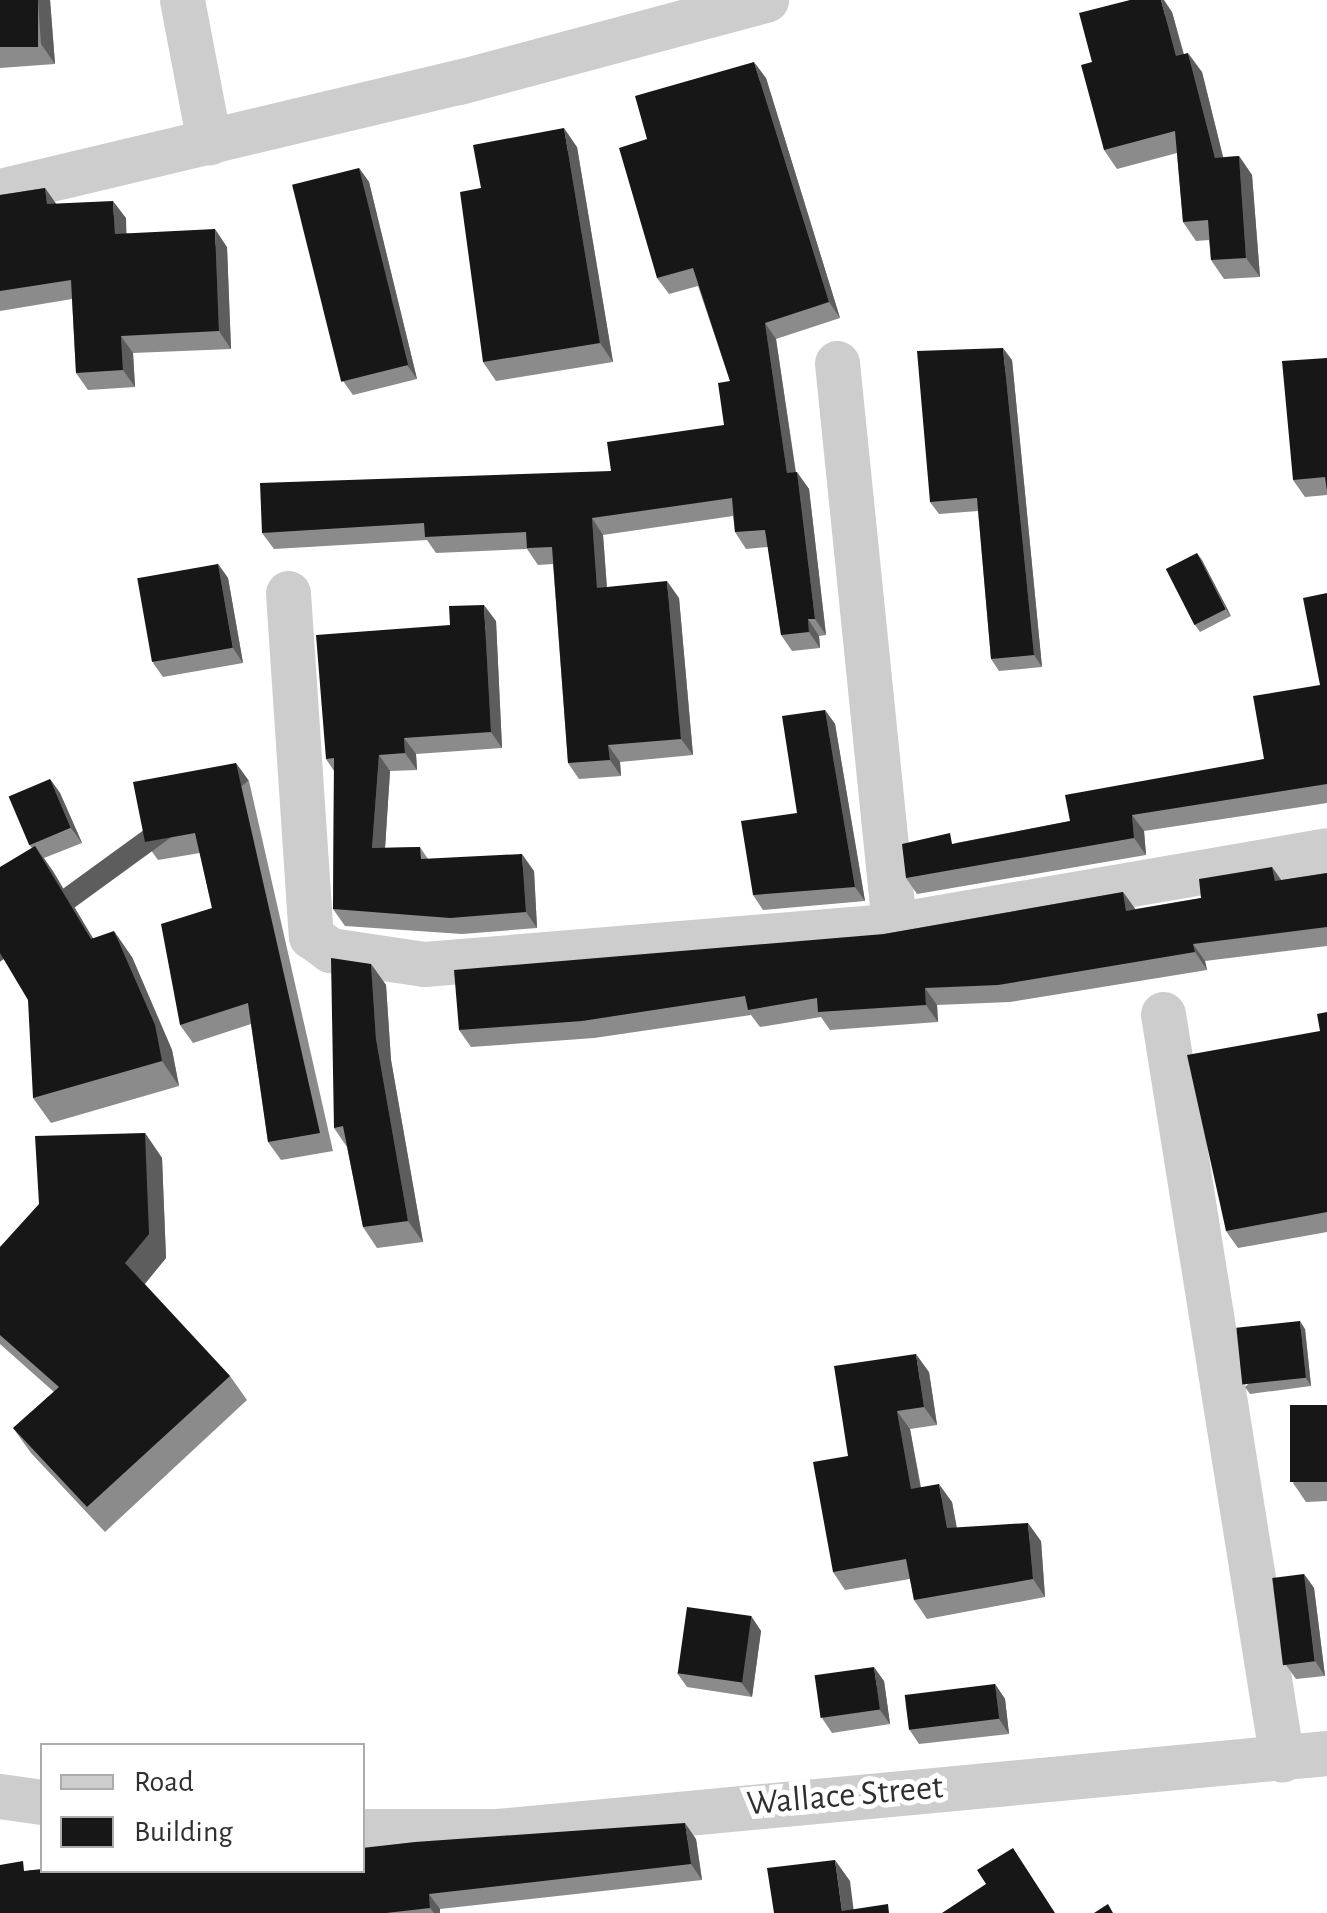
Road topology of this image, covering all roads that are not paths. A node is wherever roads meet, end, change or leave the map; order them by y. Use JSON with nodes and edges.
{"nodes":[{"id":1,"x":182,"y":0,"type":"edge"},
{"id":2,"x":766,"y":0,"type":"edge"},
{"id":3,"x":208,"y":142,"type":"junction"},
{"id":4,"x":0,"y":191,"type":"edge"},
{"id":5,"x":838,"y":363,"type":"dead end"},
{"id":6,"x":288,"y":593,"type":"dead end"},
{"id":7,"x":1327,"y":850,"type":"edge"},
{"id":8,"x":894,"y":925,"type":"junction"},
{"id":9,"x":1163,"y":1014,"type":"dead end"},
{"id":10,"x":1327,"y":1753,"type":"edge"},
{"id":11,"x":1282,"y":1760,"type":"junction"},
{"id":12,"x":0,"y":1796,"type":"edge"},
{"id":13,"x":40,"y":1802,"type":"edge"},
{"id":14,"x":365,"y":1831,"type":"edge"}],
"edges":[{"from":1,"to":3,"type":"street"},
{"from":2,"to":3,"type":"street"},
{"from":3,"to":4,"type":"street"},
{"from":5,"to":8,"type":"street"},
{"from":6,"to":8,"type":"street"},
{"from":7,"to":8,"type":"street"},
{"from":9,"to":11,"type":"street"},
{"from":10,"to":11,"type":"street","name":"Wallace Street"},
{"from":11,"to":14,"type":"street","name":"Wallace Street"},
{"from":12,"to":13,"type":"street"}]}
